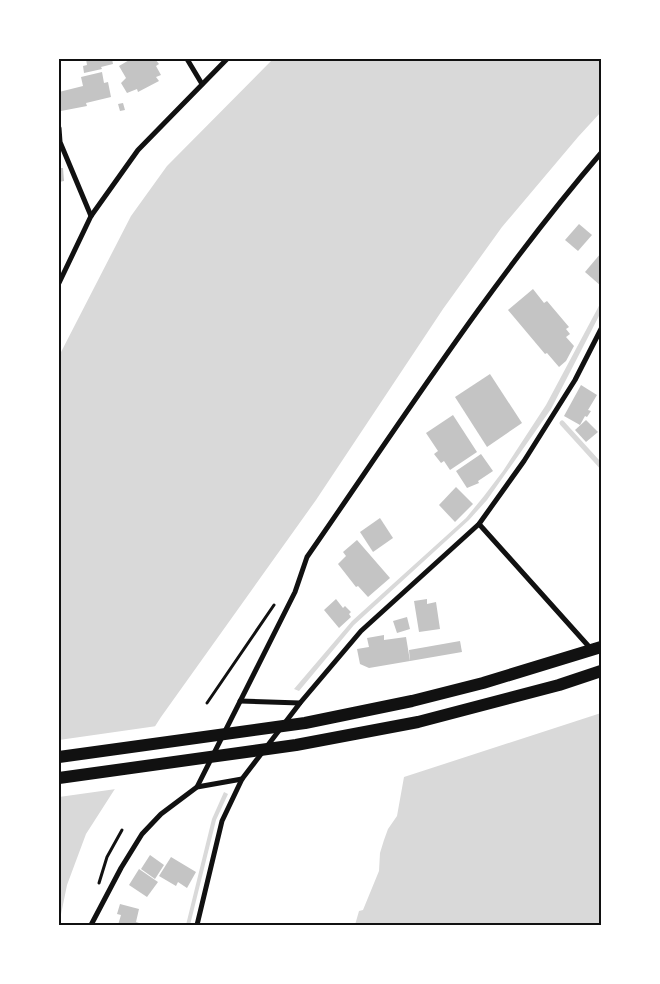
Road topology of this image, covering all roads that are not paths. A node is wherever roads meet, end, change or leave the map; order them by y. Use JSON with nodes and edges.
{"nodes":[{"id":1,"x":187,"y":59,"type":"edge"},
{"id":2,"x":227,"y":59,"type":"edge"},
{"id":3,"x":202,"y":84,"type":"junction"},
{"id":4,"x":59,"y":128,"type":"edge"},
{"id":5,"x":60,"y":142,"type":"edge"},
{"id":6,"x":601,"y":153,"type":"edge"},
{"id":7,"x":91,"y":216,"type":"junction"},
{"id":8,"x":59,"y":283,"type":"edge"},
{"id":9,"x":601,"y":330,"type":"edge"},
{"id":10,"x":479,"y":524,"type":"junction"},
{"id":11,"x":597,"y":648,"type":"edge"},
{"id":12,"x":601,"y":671,"type":"edge"},
{"id":13,"x":240,"y":702,"type":"junction"},
{"id":14,"x":300,"y":703,"type":"junction"},
{"id":15,"x":59,"y":757,"type":"edge"},
{"id":16,"x":59,"y":778,"type":"edge"},
{"id":17,"x":242,"y":779,"type":"junction"},
{"id":18,"x":197,"y":787,"type":"junction"},
{"id":19,"x":91,"y":925,"type":"edge"},
{"id":20,"x":197,"y":925,"type":"edge"}],
"edges":[{"from":1,"to":3,"type":"street"},
{"from":2,"to":3,"type":"street"},
{"from":3,"to":7,"type":"street"},
{"from":4,"to":5,"type":"street"},
{"from":5,"to":7,"type":"street"},
{"from":6,"to":13,"type":"street"},
{"from":7,"to":8,"type":"street"},
{"from":9,"to":10,"type":"street"},
{"from":10,"to":11,"type":"street"},
{"from":10,"to":14,"type":"street"},
{"from":11,"to":15,"type":"main road"},
{"from":12,"to":16,"type":"main road"},
{"from":13,"to":14,"type":"street"},
{"from":13,"to":18,"type":"street"},
{"from":14,"to":17,"type":"street"},
{"from":17,"to":18,"type":"street"},
{"from":17,"to":20,"type":"street"},
{"from":18,"to":19,"type":"street"}]}
